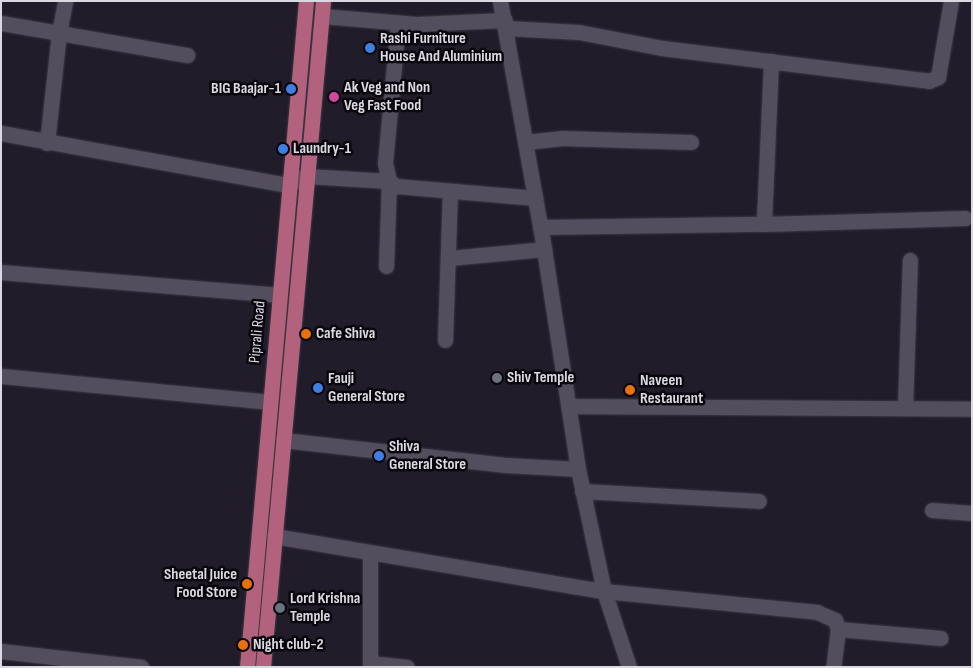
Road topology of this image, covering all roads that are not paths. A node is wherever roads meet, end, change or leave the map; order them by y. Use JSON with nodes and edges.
{"nodes":[{"id":1,"x":65,"y":1,"type":"edge"},
{"id":2,"x":306,"y":1,"type":"edge"},
{"id":3,"x":500,"y":1,"type":"edge"},
{"id":4,"x":951,"y":1,"type":"edge"},
{"id":5,"x":323,"y":9,"type":"edge"},
{"id":6,"x":1,"y":23,"type":"edge"},
{"id":7,"x":398,"y":23,"type":"junction"},
{"id":8,"x":505,"y":24,"type":"junction"},
{"id":9,"x":59,"y":33,"type":"junction"},
{"id":10,"x":187,"y":55,"type":"dead end"},
{"id":11,"x":771,"y":61,"type":"junction"},
{"id":12,"x":1,"y":134,"type":"edge"},
{"id":13,"x":525,"y":142,"type":"junction"},
{"id":14,"x":691,"y":142,"type":"dead end"},
{"id":15,"x":47,"y":144,"type":"junction"},
{"id":16,"x":306,"y":176,"type":"junction"},
{"id":17,"x":389,"y":181,"type":"junction"},
{"id":18,"x":288,"y":186,"type":"junction"},
{"id":19,"x":450,"y":191,"type":"junction"},
{"id":20,"x":535,"y":198,"type":"junction"},
{"id":21,"x":965,"y":218,"type":"dead end"},
{"id":22,"x":764,"y":224,"type":"junction"},
{"id":23,"x":540,"y":227,"type":"junction"},
{"id":24,"x":544,"y":249,"type":"junction"},
{"id":25,"x":448,"y":258,"type":"junction"},
{"id":26,"x":910,"y":260,"type":"dead end"},
{"id":27,"x":386,"y":266,"type":"dead end"},
{"id":28,"x":1,"y":272,"type":"edge"},
{"id":29,"x":279,"y":295,"type":"junction"},
{"id":30,"x":444,"y":340,"type":"dead end"},
{"id":31,"x":1,"y":376,"type":"edge"},
{"id":32,"x":269,"y":402,"type":"junction"},
{"id":33,"x":570,"y":406,"type":"junction"},
{"id":34,"x":906,"y":408,"type":"junction"},
{"id":35,"x":972,"y":408,"type":"edge"},
{"id":36,"x":283,"y":440,"type":"junction"},
{"id":37,"x":578,"y":469,"type":"junction"},
{"id":38,"x":582,"y":491,"type":"junction"},
{"id":39,"x":759,"y":501,"type":"dead end"},
{"id":40,"x":932,"y":510,"type":"dead end"},
{"id":41,"x":972,"y":513,"type":"edge"},
{"id":42,"x":274,"y":536,"type":"junction"},
{"id":43,"x":370,"y":552,"type":"junction"},
{"id":44,"x":604,"y":591,"type":"junction"},
{"id":45,"x":838,"y":628,"type":"junction"},
{"id":46,"x":941,"y":638,"type":"dead end"},
{"id":47,"x":1,"y":650,"type":"edge"},
{"id":48,"x":369,"y":665,"type":"edge"},
{"id":49,"x":133,"y":666,"type":"edge"},
{"id":50,"x":248,"y":667,"type":"edge"},
{"id":51,"x":263,"y":667,"type":"edge"},
{"id":52,"x":407,"y":667,"type":"edge"},
{"id":53,"x":629,"y":667,"type":"edge"},
{"id":54,"x":833,"y":667,"type":"edge"}],
"edges":[{"from":1,"to":9,"type":"street"},
{"from":2,"to":18,"type":"main road","name":"Piprali Road"},
{"from":3,"to":8,"type":"street"},
{"from":4,"to":11,"type":"street"},
{"from":5,"to":7,"type":"street"},
{"from":5,"to":16,"type":"main road"},
{"from":6,"to":9,"type":"street"},
{"from":7,"to":8,"type":"street"},
{"from":7,"to":17,"type":"street"},
{"from":8,"to":11,"type":"street"},
{"from":8,"to":13,"type":"street"},
{"from":9,"to":10,"type":"street"},
{"from":9,"to":15,"type":"street"},
{"from":11,"to":22,"type":"street"},
{"from":12,"to":15,"type":"street"},
{"from":13,"to":14,"type":"street"},
{"from":13,"to":20,"type":"street"},
{"from":15,"to":18,"type":"street"},
{"from":16,"to":17,"type":"street"},
{"from":16,"to":18,"type":"street"},
{"from":16,"to":36,"type":"main road"},
{"from":17,"to":19,"type":"street"},
{"from":17,"to":27,"type":"street"},
{"from":18,"to":29,"type":"main road","name":"Piprali Road"},
{"from":19,"to":20,"type":"street"},
{"from":19,"to":25,"type":"street"},
{"from":20,"to":23,"type":"street"},
{"from":21,"to":22,"type":"street"},
{"from":22,"to":23,"type":"street"},
{"from":23,"to":24,"type":"street"},
{"from":24,"to":25,"type":"street"},
{"from":24,"to":33,"type":"street"},
{"from":25,"to":30,"type":"street"},
{"from":26,"to":34,"type":"street"},
{"from":28,"to":29,"type":"street"},
{"from":29,"to":32,"type":"main road","name":"Piprali Road"},
{"from":31,"to":32,"type":"street"},
{"from":32,"to":50,"type":"main road","name":"Piprali Road"},
{"from":33,"to":34,"type":"street"},
{"from":33,"to":37,"type":"street"},
{"from":34,"to":35,"type":"street"},
{"from":36,"to":37,"type":"street"},
{"from":36,"to":42,"type":"main road"},
{"from":37,"to":38,"type":"street"},
{"from":38,"to":39,"type":"street"},
{"from":38,"to":44,"type":"street"},
{"from":40,"to":41,"type":"street"},
{"from":42,"to":43,"type":"street"},
{"from":42,"to":51,"type":"main road"},
{"from":43,"to":44,"type":"street"},
{"from":43,"to":48,"type":"street"},
{"from":44,"to":45,"type":"street"},
{"from":44,"to":53,"type":"street"},
{"from":45,"to":46,"type":"street"},
{"from":45,"to":54,"type":"street"},
{"from":47,"to":49,"type":"street"},
{"from":48,"to":52,"type":"street"}]}
